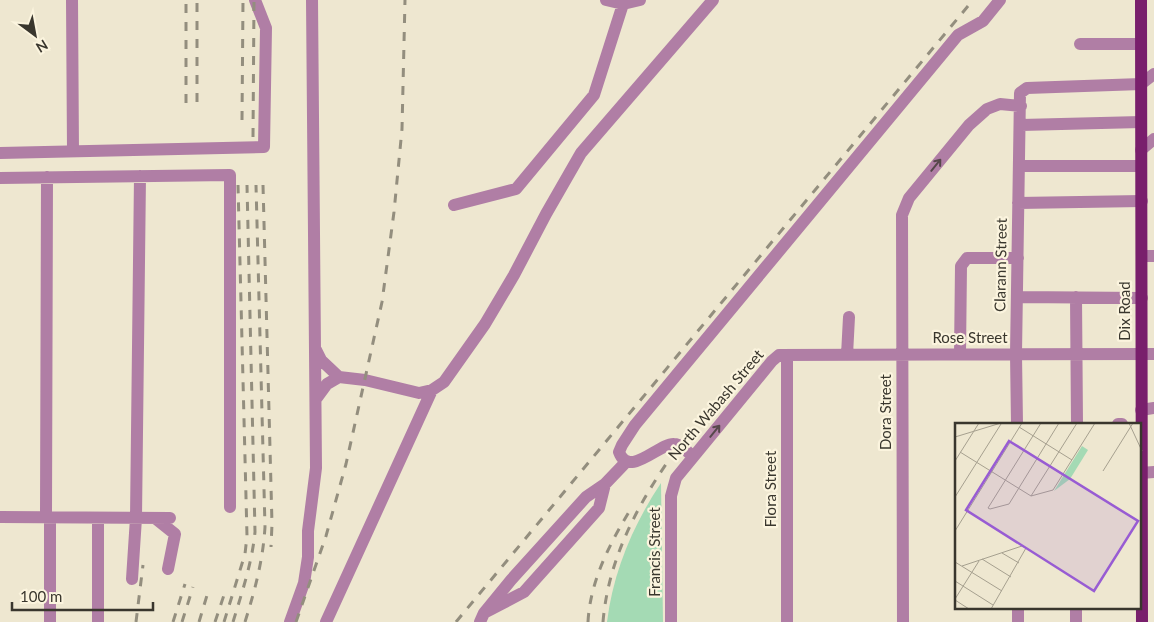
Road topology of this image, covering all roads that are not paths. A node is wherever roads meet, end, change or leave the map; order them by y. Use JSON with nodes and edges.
{"nodes":[{"id":1,"x":72,"y":0,"type":"edge"},
{"id":2,"x":255,"y":0,"type":"edge"},
{"id":3,"x":312,"y":0,"type":"edge"},
{"id":4,"x":607,"y":0,"type":"edge"},
{"id":5,"x":640,"y":0,"type":"edge"},
{"id":6,"x":713,"y":0,"type":"edge"},
{"id":7,"x":1000,"y":0,"type":"edge"},
{"id":8,"x":1141,"y":0,"type":"edge"},
{"id":9,"x":625,"y":3,"type":"edge"},
{"id":10,"x":1080,"y":44,"type":"dead end"},
{"id":11,"x":1141,"y":44,"type":"junction"},
{"id":12,"x":1154,"y":74,"type":"edge"},
{"id":13,"x":1142,"y":84,"type":"junction"},
{"id":14,"x":1021,"y":106,"type":"junction"},
{"id":15,"x":1142,"y":122,"type":"junction"},
{"id":16,"x":1021,"y":125,"type":"junction"},
{"id":17,"x":1154,"y":139,"type":"edge"},
{"id":18,"x":1141,"y":150,"type":"junction"},
{"id":19,"x":72,"y":151,"type":"junction"},
{"id":20,"x":0,"y":153,"type":"edge"},
{"id":21,"x":1020,"y":166,"type":"junction"},
{"id":22,"x":1141,"y":166,"type":"junction"},
{"id":23,"x":140,"y":176,"type":"junction"},
{"id":24,"x":47,"y":177,"type":"junction"},
{"id":25,"x":0,"y":178,"type":"edge"},
{"id":26,"x":1142,"y":201,"type":"junction"},
{"id":27,"x":1018,"y":203,"type":"junction"},
{"id":28,"x":454,"y":205,"type":"dead end"},
{"id":29,"x":1148,"y":256,"type":"edge"},
{"id":30,"x":1018,"y":258,"type":"junction"},
{"id":31,"x":1017,"y":297,"type":"junction"},
{"id":32,"x":1076,"y":297,"type":"junction"},
{"id":33,"x":1142,"y":298,"type":"junction"},
{"id":34,"x":849,"y":317,"type":"dead end"},
{"id":35,"x":315,"y":350,"type":"junction"},
{"id":36,"x":902,"y":354,"type":"junction"},
{"id":37,"x":960,"y":354,"type":"junction"},
{"id":38,"x":1016,"y":354,"type":"junction"},
{"id":39,"x":1076,"y":354,"type":"junction"},
{"id":40,"x":1148,"y":354,"type":"edge"},
{"id":41,"x":787,"y":355,"type":"junction"},
{"id":42,"x":847,"y":355,"type":"junction"},
{"id":43,"x":339,"y":377,"type":"junction"},
{"id":44,"x":432,"y":390,"type":"junction"},
{"id":45,"x":316,"y":399,"type":"junction"},
{"id":46,"x":1148,"y":409,"type":"edge"},
{"id":47,"x":1017,"y":423,"type":"edge"},
{"id":48,"x":1077,"y":423,"type":"edge"},
{"id":49,"x":1142,"y":423,"type":"edge"},
{"id":50,"x":1142,"y":432,"type":"edge"},
{"id":51,"x":693,"y":457,"type":"junction"},
{"id":52,"x":627,"y":461,"type":"junction"},
{"id":53,"x":1148,"y":473,"type":"edge"},
{"id":54,"x":674,"y":482,"type":"joint"},
{"id":55,"x":606,"y":484,"type":"junction"},
{"id":56,"x":230,"y":507,"type":"dead end"},
{"id":57,"x":0,"y":517,"type":"edge"},
{"id":58,"x":48,"y":517,"type":"junction"},
{"id":59,"x":98,"y":518,"type":"junction"},
{"id":60,"x":136,"y":518,"type":"junction"},
{"id":61,"x":155,"y":518,"type":"junction"},
{"id":62,"x":170,"y":518,"type":"dead end"},
{"id":63,"x":1142,"y":534,"type":"edge"},
{"id":64,"x":168,"y":569,"type":"dead end"},
{"id":65,"x":132,"y":579,"type":"dead end"},
{"id":66,"x":482,"y":617,"type":"edge"},
{"id":67,"x":50,"y":622,"type":"edge"},
{"id":68,"x":98,"y":622,"type":"edge"},
{"id":69,"x":290,"y":622,"type":"edge"},
{"id":70,"x":326,"y":622,"type":"edge"},
{"id":71,"x":671,"y":622,"type":"edge"},
{"id":72,"x":787,"y":622,"type":"edge"},
{"id":73,"x":903,"y":622,"type":"edge"}],
"edges":[{"from":1,"to":19,"type":"street"},
{"from":2,"to":19,"type":"street"},
{"from":3,"to":35,"type":"street"},
{"from":4,"to":9,"type":"street"},
{"from":5,"to":9,"type":"street"},
{"from":6,"to":44,"type":"street"},
{"from":7,"to":52,"type":"street"},
{"from":8,"to":11,"type":"main road","name":"Dix Road"},
{"from":9,"to":28,"type":"street"},
{"from":10,"to":11,"type":"street"},
{"from":11,"to":13,"type":"main road","name":"Dix Road"},
{"from":12,"to":13,"type":"street"},
{"from":13,"to":14,"type":"street"},
{"from":13,"to":15,"type":"main road","name":"Dix Road"},
{"from":14,"to":16,"type":"street","name":"Clarann Street"},
{"from":36,"to":14,"type":"street","name":"Dora Street","one_way":true},
{"from":15,"to":16,"type":"street"},
{"from":15,"to":18,"type":"main road","name":"Dix Road"},
{"from":16,"to":21,"type":"street","name":"Clarann Street"},
{"from":17,"to":18,"type":"street"},
{"from":18,"to":22,"type":"main road","name":"Dix Road"},
{"from":19,"to":20,"type":"street"},
{"from":21,"to":22,"type":"street"},
{"from":21,"to":27,"type":"street","name":"Clarann Street"},
{"from":22,"to":26,"type":"main road","name":"Dix Road"},
{"from":23,"to":24,"type":"street"},
{"from":23,"to":56,"type":"street"},
{"from":23,"to":60,"type":"street"},
{"from":24,"to":25,"type":"street"},
{"from":24,"to":58,"type":"street"},
{"from":26,"to":27,"type":"street"},
{"from":26,"to":29,"type":"main road","name":"Dix Road"},
{"from":27,"to":30,"type":"street","name":"Clarann Street"},
{"from":29,"to":33,"type":"main road","name":"Dix Road"},
{"from":30,"to":31,"type":"street","name":"Clarann Street"},
{"from":30,"to":37,"type":"street"},
{"from":31,"to":32,"type":"street"},
{"from":31,"to":38,"type":"street","name":"Clarann Street"},
{"from":32,"to":33,"type":"street"},
{"from":32,"to":39,"type":"street"},
{"from":33,"to":40,"type":"main road","name":"Dix Road"},
{"from":34,"to":42,"type":"street"},
{"from":35,"to":43,"type":"street"},
{"from":35,"to":45,"type":"street"},
{"from":36,"to":37,"type":"street","name":"Rose Street"},
{"from":36,"to":42,"type":"street","name":"Rose Street"},
{"from":36,"to":73,"type":"street","name":"Dora Street"},
{"from":37,"to":38,"type":"street","name":"Rose Street"},
{"from":38,"to":39,"type":"street","name":"Rose Street"},
{"from":38,"to":47,"type":"street","name":"Clarann Street"},
{"from":39,"to":40,"type":"street","name":"Rose Street"},
{"from":39,"to":48,"type":"street"},
{"from":40,"to":46,"type":"main road","name":"Dix Road"},
{"from":41,"to":42,"type":"street","name":"Rose Street"},
{"from":51,"to":41,"type":"street","name":"North Wabash Street","one_way":true},
{"from":41,"to":72,"type":"street","name":"Flora Street"},
{"from":43,"to":44,"type":"street"},
{"from":43,"to":45,"type":"street"},
{"from":44,"to":70,"type":"street"},
{"from":45,"to":69,"type":"street"},
{"from":46,"to":49,"type":"main road","name":"Dix Road"},
{"from":50,"to":53,"type":"main road","name":"Dix Road"},
{"from":51,"to":52,"type":"street"},
{"from":51,"to":54,"type":"street","name":"North Wabash Street"},
{"from":52,"to":55,"type":"street"},
{"from":53,"to":63,"type":"main road","name":"Dix Road"},
{"from":54,"to":71,"type":"street","name":"Francis Street"},
{"from":55,"to":66,"type":"street"},
{"from":55,"to":66,"type":"street"},
{"from":57,"to":58,"type":"street"},
{"from":58,"to":59,"type":"street"},
{"from":58,"to":67,"type":"street"},
{"from":59,"to":60,"type":"street"},
{"from":59,"to":68,"type":"street"},
{"from":60,"to":61,"type":"street"},
{"from":60,"to":65,"type":"street"},
{"from":61,"to":62,"type":"street"},
{"from":61,"to":64,"type":"street"}]}
